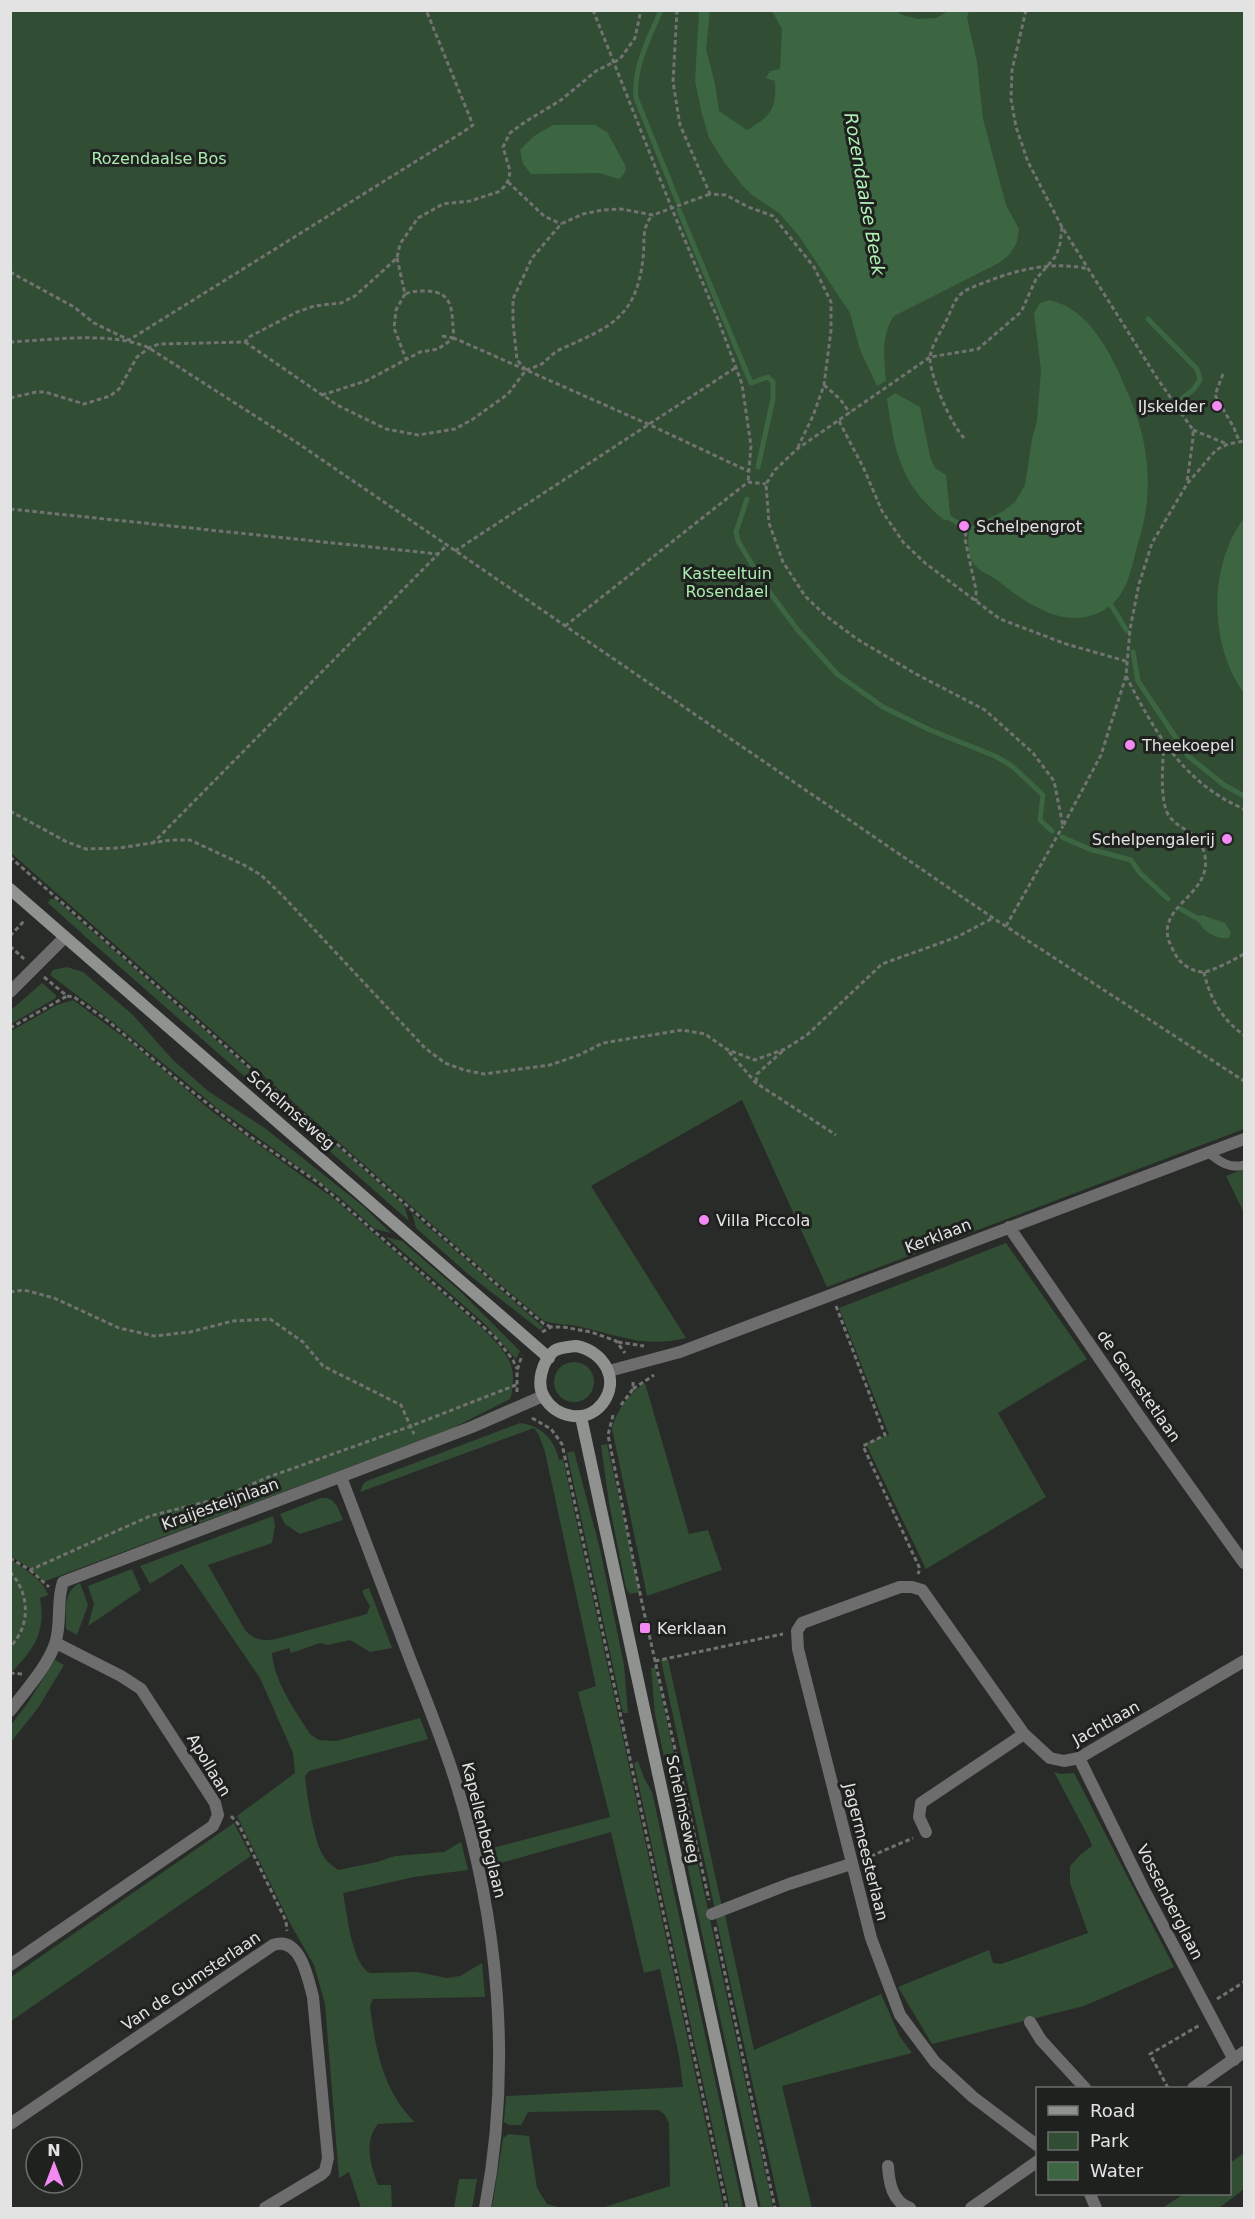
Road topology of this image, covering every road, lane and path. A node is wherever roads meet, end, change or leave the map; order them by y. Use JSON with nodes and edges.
{"nodes":[{"id":1,"x":426,"y":10,"type":"edge"},
{"id":2,"x":593,"y":10,"type":"edge"},
{"id":3,"x":641,"y":10,"type":"edge"},
{"id":4,"x":677,"y":10,"type":"edge"},
{"id":5,"x":1026,"y":10,"type":"edge"},
{"id":6,"x":614,"y":62,"type":"junction"},
{"id":7,"x":508,"y":182,"type":"junction"},
{"id":8,"x":710,"y":194,"type":"junction"},
{"id":9,"x":672,"y":209,"type":"junction"},
{"id":10,"x":653,"y":215,"type":"junction"},
{"id":11,"x":561,"y":224,"type":"junction"},
{"id":12,"x":1062,"y":227,"type":"junction"},
{"id":13,"x":397,"y":258,"type":"junction"},
{"id":14,"x":1047,"y":266,"type":"junction"},
{"id":15,"x":1089,"y":269,"type":"junction"},
{"id":16,"x":10,"y":272,"type":"edge"},
{"id":17,"x":405,"y":294,"type":"junction"},
{"id":18,"x":442,"y":336,"type":"dead end"},
{"id":19,"x":454,"y":338,"type":"junction"},
{"id":20,"x":129,"y":340,"type":"junction"},
{"id":21,"x":10,"y":342,"type":"edge"},
{"id":22,"x":245,"y":342,"type":"junction"},
{"id":23,"x":149,"y":348,"type":"junction"},
{"id":24,"x":930,"y":357,"type":"junction"},
{"id":25,"x":406,"y":359,"type":"junction"},
{"id":26,"x":735,"y":368,"type":"junction"},
{"id":27,"x":526,"y":370,"type":"junction"},
{"id":28,"x":1223,"y":374,"type":"dead end"},
{"id":29,"x":824,"y":385,"type":"junction"},
{"id":30,"x":322,"y":395,"type":"junction"},
{"id":31,"x":10,"y":398,"type":"edge"},
{"id":32,"x":850,"y":414,"type":"junction"},
{"id":33,"x":839,"y":421,"type":"junction"},
{"id":34,"x":650,"y":425,"type":"junction"},
{"id":35,"x":1192,"y":430,"type":"junction"},
{"id":36,"x":964,"y":438,"type":"dead end"},
{"id":37,"x":1239,"y":441,"type":"junction"},
{"id":38,"x":1245,"y":441,"type":"edge"},
{"id":39,"x":1228,"y":444,"type":"junction"},
{"id":40,"x":797,"y":449,"type":"junction"},
{"id":41,"x":749,"y":472,"type":"junction"},
{"id":42,"x":748,"y":482,"type":"junction"},
{"id":43,"x":766,"y":484,"type":"junction"},
{"id":44,"x":1187,"y":484,"type":"junction"},
{"id":45,"x":10,"y":509,"type":"edge"},
{"id":46,"x":966,"y":532,"type":"dead end"},
{"id":47,"x":446,"y":546,"type":"junction"},
{"id":48,"x":455,"y":551,"type":"junction"},
{"id":49,"x":438,"y":554,"type":"junction"},
{"id":50,"x":976,"y":601,"type":"junction"},
{"id":51,"x":565,"y":626,"type":"junction"},
{"id":52,"x":1129,"y":662,"type":"junction"},
{"id":53,"x":1126,"y":676,"type":"junction"},
{"id":54,"x":1164,"y":744,"type":"junction"},
{"id":55,"x":1245,"y":809,"type":"edge"},
{"id":56,"x":10,"y":812,"type":"edge"},
{"id":57,"x":1063,"y":826,"type":"junction"},
{"id":58,"x":151,"y":845,"type":"junction"},
{"id":59,"x":10,"y":857,"type":"edge"},
{"id":60,"x":10,"y":889,"type":"edge"},
{"id":61,"x":993,"y":918,"type":"junction"},
{"id":62,"x":1006,"y":926,"type":"junction"},
{"id":63,"x":65,"y":937,"type":"junction"},
{"id":64,"x":1245,"y":954,"type":"edge"},
{"id":65,"x":34,"y":968,"type":"junction"},
{"id":66,"x":1204,"y":972,"type":"junction"},
{"id":67,"x":10,"y":992,"type":"edge"},
{"id":68,"x":67,"y":996,"type":"junction"},
{"id":69,"x":10,"y":1028,"type":"edge"},
{"id":70,"x":1245,"y":1035,"type":"edge"},
{"id":71,"x":785,"y":1049,"type":"junction"},
{"id":72,"x":728,"y":1050,"type":"junction"},
{"id":73,"x":1245,"y":1081,"type":"edge"},
{"id":74,"x":756,"y":1083,"type":"junction"},
{"id":75,"x":836,"y":1135,"type":"dead end"},
{"id":76,"x":1245,"y":1139,"type":"edge"},
{"id":77,"x":1209,"y":1153,"type":"junction"},
{"id":78,"x":1245,"y":1165,"type":"edge"},
{"id":79,"x":1009,"y":1227,"type":"junction"},
{"id":80,"x":10,"y":1292,"type":"edge"},
{"id":81,"x":832,"y":1294,"type":"junction"},
{"id":82,"x":551,"y":1328,"type":"dead end"},
{"id":83,"x":549,"y":1358,"type":"junction"},
{"id":84,"x":609,"y":1371,"type":"junction"},
{"id":85,"x":516,"y":1385,"type":"junction"},
{"id":86,"x":633,"y":1389,"type":"dead end"},
{"id":87,"x":543,"y":1396,"type":"junction"},
{"id":88,"x":522,"y":1405,"type":"junction"},
{"id":89,"x":582,"y":1417,"type":"junction"},
{"id":90,"x":411,"y":1426,"type":"junction"},
{"id":91,"x":419,"y":1447,"type":"junction"},
{"id":92,"x":340,"y":1477,"type":"junction"},
{"id":93,"x":10,"y":1558,"type":"edge"},
{"id":94,"x":1245,"y":1563,"type":"edge"},
{"id":95,"x":30,"y":1570,"type":"junction"},
{"id":96,"x":10,"y":1572,"type":"edge"},
{"id":97,"x":912,"y":1587,"type":"junction"},
{"id":98,"x":59,"y":1592,"type":"junction"},
{"id":99,"x":796,"y":1631,"type":"junction"},
{"id":100,"x":56,"y":1643,"type":"junction"},
{"id":101,"x":10,"y":1647,"type":"edge"},
{"id":102,"x":656,"y":1661,"type":"junction"},
{"id":103,"x":1245,"y":1661,"type":"edge"},
{"id":104,"x":10,"y":1711,"type":"edge"},
{"id":105,"x":1024,"y":1734,"type":"junction"},
{"id":106,"x":1079,"y":1758,"type":"junction"},
{"id":107,"x":238,"y":1825,"type":"dead end"},
{"id":108,"x":926,"y":1832,"type":"joint"},
{"id":109,"x":851,"y":1864,"type":"junction"},
{"id":110,"x":712,"y":1914,"type":"junction"},
{"id":111,"x":285,"y":1943,"type":"junction"},
{"id":112,"x":10,"y":1965,"type":"edge"},
{"id":113,"x":1245,"y":1982,"type":"edge"},
{"id":114,"x":1206,"y":2007,"type":"junction"},
{"id":115,"x":1212,"y":2019,"type":"junction"},
{"id":116,"x":1030,"y":2022,"type":"dead end"},
{"id":117,"x":1245,"y":2052,"type":"edge"},
{"id":118,"x":1234,"y":2060,"type":"junction"},
{"id":119,"x":1084,"y":2087,"type":"edge"},
{"id":120,"x":1167,"y":2087,"type":"edge"},
{"id":121,"x":1194,"y":2087,"type":"edge"},
{"id":122,"x":10,"y":2124,"type":"edge"},
{"id":123,"x":1036,"y":2144,"type":"edge"},
{"id":124,"x":1036,"y":2162,"type":"edge"},
{"id":125,"x":888,"y":2166,"type":"dead end"},
{"id":126,"x":265,"y":2208,"type":"edge"},
{"id":127,"x":485,"y":2208,"type":"edge"},
{"id":128,"x":727,"y":2208,"type":"edge"},
{"id":129,"x":752,"y":2208,"type":"edge"},
{"id":130,"x":775,"y":2208,"type":"edge"},
{"id":131,"x":910,"y":2208,"type":"edge"},
{"id":132,"x":971,"y":2208,"type":"edge"}],
"edges":[{"from":1,"to":20,"type":"path"},
{"from":2,"to":6,"type":"path"},
{"from":3,"to":6,"type":"path"},
{"from":4,"to":8,"type":"path"},
{"from":5,"to":12,"type":"path"},
{"from":6,"to":7,"type":"path"},
{"from":6,"to":9,"type":"path"},
{"from":7,"to":11,"type":"path"},
{"from":7,"to":13,"type":"path"},
{"from":8,"to":9,"type":"path"},
{"from":8,"to":29,"type":"path"},
{"from":9,"to":10,"type":"path"},
{"from":9,"to":26,"type":"path"},
{"from":10,"to":11,"type":"path"},
{"from":10,"to":27,"type":"path"},
{"from":11,"to":27,"type":"path"},
{"from":12,"to":14,"type":"path"},
{"from":12,"to":15,"type":"path"},
{"from":13,"to":17,"type":"path"},
{"from":13,"to":22,"type":"path"},
{"from":14,"to":15,"type":"path"},
{"from":14,"to":24,"type":"path"},
{"from":14,"to":24,"type":"path"},
{"from":15,"to":35,"type":"path"},
{"from":16,"to":20,"type":"path"},
{"from":17,"to":19,"type":"path"},
{"from":17,"to":25,"type":"path"},
{"from":18,"to":19,"type":"path"},
{"from":19,"to":25,"type":"path"},
{"from":19,"to":27,"type":"path"},
{"from":20,"to":21,"type":"path"},
{"from":20,"to":23,"type":"path"},
{"from":22,"to":23,"type":"path"},
{"from":22,"to":30,"type":"path"},
{"from":23,"to":31,"type":"path"},
{"from":23,"to":47,"type":"path"},
{"from":24,"to":32,"type":"path"},
{"from":24,"to":36,"type":"path"},
{"from":25,"to":30,"type":"path"},
{"from":26,"to":34,"type":"path"},
{"from":26,"to":41,"type":"path"},
{"from":27,"to":30,"type":"path"},
{"from":27,"to":34,"type":"path"},
{"from":28,"to":37,"type":"path"},
{"from":29,"to":32,"type":"path"},
{"from":29,"to":40,"type":"path"},
{"from":32,"to":33,"type":"path"},
{"from":33,"to":40,"type":"path"},
{"from":33,"to":50,"type":"path"},
{"from":34,"to":41,"type":"path"},
{"from":34,"to":48,"type":"path"},
{"from":35,"to":39,"type":"path"},
{"from":35,"to":44,"type":"path"},
{"from":37,"to":38,"type":"path"},
{"from":37,"to":39,"type":"path"},
{"from":39,"to":44,"type":"path"},
{"from":40,"to":43,"type":"path"},
{"from":41,"to":42,"type":"path"},
{"from":42,"to":43,"type":"path"},
{"from":42,"to":51,"type":"path"},
{"from":43,"to":57,"type":"path"},
{"from":44,"to":52,"type":"path"},
{"from":45,"to":49,"type":"path"},
{"from":46,"to":50,"type":"path"},
{"from":47,"to":48,"type":"path"},
{"from":47,"to":49,"type":"path"},
{"from":48,"to":51,"type":"path"},
{"from":49,"to":58,"type":"path"},
{"from":50,"to":52,"type":"path"},
{"from":51,"to":61,"type":"path"},
{"from":52,"to":53,"type":"path"},
{"from":53,"to":54,"type":"path"},
{"from":53,"to":57,"type":"path"},
{"from":54,"to":55,"type":"path"},
{"from":54,"to":66,"type":"path"},
{"from":56,"to":58,"type":"path"},
{"from":57,"to":62,"type":"path"},
{"from":58,"to":72,"type":"path"},
{"from":59,"to":82,"type":"path"},
{"from":60,"to":63,"type":"main road","name":"Schelmseweg"},
{"from":61,"to":62,"type":"path"},
{"from":61,"to":71,"type":"path"},
{"from":62,"to":73,"type":"path"},
{"from":63,"to":65,"type":"street"},
{"from":63,"to":83,"type":"main road","name":"Schelmseweg"},
{"from":64,"to":66,"type":"path"},
{"from":65,"to":67,"type":"street"},
{"from":65,"to":68,"type":"path"},
{"from":66,"to":70,"type":"path"},
{"from":68,"to":69,"type":"path"},
{"from":68,"to":85,"type":"path"},
{"from":71,"to":72,"type":"path"},
{"from":71,"to":74,"type":"path"},
{"from":72,"to":74,"type":"path"},
{"from":74,"to":75,"type":"path"},
{"from":76,"to":77,"type":"street","name":"Kerklaan"},
{"from":77,"to":78,"type":"lane"},
{"from":77,"to":79,"type":"street","name":"Kerklaan"},
{"from":79,"to":81,"type":"street","name":"Kerklaan"},
{"from":79,"to":94,"type":"street","name":"de Genestetlaan"},
{"from":80,"to":90,"type":"path"},
{"from":81,"to":84,"type":"street","name":"Kerklaan"},
{"from":81,"to":97,"type":"path"},
{"from":83,"to":84,"type":"main road"},
{"from":83,"to":87,"type":"main road"},
{"from":84,"to":89,"type":"main road"},
{"from":85,"to":88,"type":"path"},
{"from":85,"to":90,"type":"path"},
{"from":86,"to":102,"type":"path","name":"Schelmseweg"},
{"from":87,"to":88,"type":"street"},
{"from":87,"to":89,"type":"main road"},
{"from":88,"to":91,"type":"street","name":"Kraijesteijnlaan"},
{"from":88,"to":128,"type":"path"},
{"from":89,"to":129,"type":"main road","name":"Schelmseweg"},
{"from":90,"to":91,"type":"path"},
{"from":90,"to":95,"type":"path"},
{"from":91,"to":92,"type":"street","name":"Kraijesteijnlaan"},
{"from":92,"to":98,"type":"street","name":"Kraijesteijnlaan"},
{"from":92,"to":127,"type":"street","name":"Kapellenberglaan"},
{"from":93,"to":95,"type":"path"},
{"from":95,"to":98,"type":"path"},
{"from":96,"to":101,"type":"path"},
{"from":97,"to":99,"type":"street"},
{"from":97,"to":105,"type":"street"},
{"from":98,"to":100,"type":"street"},
{"from":99,"to":102,"type":"path"},
{"from":99,"to":109,"type":"street","name":"Jagermeesterlaan"},
{"from":100,"to":104,"type":"street"},
{"from":100,"to":112,"type":"street","name":"Apollaan"},
{"from":102,"to":110,"type":"path","name":"Schelmseweg"},
{"from":103,"to":106,"type":"street","name":"Jachtlaan"},
{"from":105,"to":106,"type":"street","name":"Jachtlaan"},
{"from":105,"to":108,"type":"street"},
{"from":106,"to":114,"type":"street","name":"Vossenberglaan"},
{"from":107,"to":111,"type":"path"},
{"from":108,"to":109,"type":"path"},
{"from":109,"to":110,"type":"street"},
{"from":109,"to":123,"type":"street","name":"Jagermeesterlaan"},
{"from":110,"to":130,"type":"path","name":"Schelmseweg"},
{"from":111,"to":122,"type":"street","name":"Van de Gumsterlaan"},
{"from":111,"to":126,"type":"street","name":"Van de Gumsterlaan"},
{"from":113,"to":114,"type":"path"},
{"from":114,"to":115,"type":"street","name":"Vossenberglaan"},
{"from":115,"to":118,"type":"street","name":"Vossenberglaan"},
{"from":115,"to":120,"type":"path"},
{"from":116,"to":119,"type":"street"},
{"from":117,"to":118,"type":"street"},
{"from":118,"to":121,"type":"street"},
{"from":124,"to":132,"type":"street"},
{"from":125,"to":131,"type":"street"}]}
